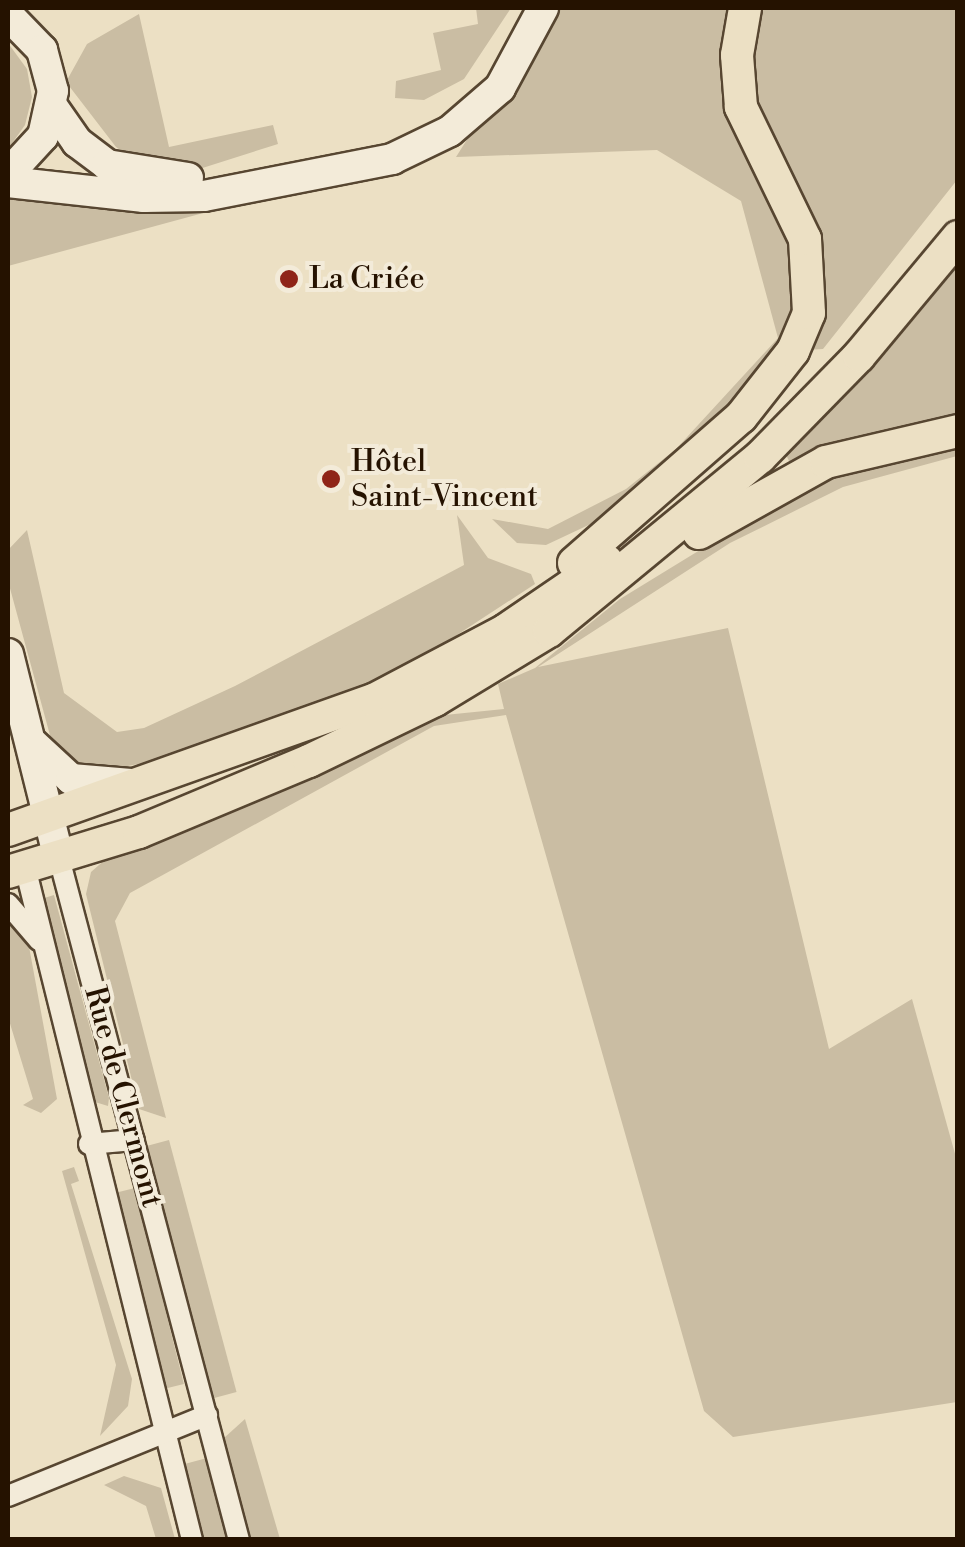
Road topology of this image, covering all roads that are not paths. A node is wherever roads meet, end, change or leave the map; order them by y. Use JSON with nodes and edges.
{"nodes":[{"id":1,"x":525,"y":8,"type":"edge"},
{"id":2,"x":543,"y":8,"type":"edge"},
{"id":3,"x":745,"y":8,"type":"edge"},
{"id":4,"x":8,"y":15,"type":"edge"},
{"id":5,"x":52,"y":106,"type":"junction"},
{"id":6,"x":8,"y":174,"type":"edge"},
{"id":7,"x":8,"y":182,"type":"edge"},
{"id":8,"x":958,"y":207,"type":"edge"},
{"id":9,"x":958,"y":236,"type":"edge"},
{"id":10,"x":958,"y":431,"type":"edge"},
{"id":11,"x":578,"y":611,"type":"junction"},
{"id":12,"x":8,"y":654,"type":"edge"},
{"id":13,"x":374,"y":700,"type":"junction"},
{"id":14,"x":27,"y":733,"type":"junction"},
{"id":15,"x":144,"y":784,"type":"junction"},
{"id":16,"x":48,"y":815,"type":"junction"},
{"id":17,"x":8,"y":826,"type":"edge"},
{"id":18,"x":59,"y":858,"type":"junction"},
{"id":19,"x":16,"y":869,"type":"edge"},
{"id":20,"x":8,"y":904,"type":"edge"},
{"id":21,"x":45,"y":958,"type":"junction"},
{"id":22,"x":134,"y":1140,"type":"junction"},
{"id":23,"x":89,"y":1144,"type":"junction"},
{"id":24,"x":207,"y":1415,"type":"junction"},
{"id":25,"x":163,"y":1431,"type":"junction"},
{"id":26,"x":8,"y":1496,"type":"edge"},
{"id":27,"x":192,"y":1540,"type":"edge"},
{"id":28,"x":240,"y":1540,"type":"edge"}],
"edges":[{"from":1,"to":5,"type":"main road"},
{"from":2,"to":7,"type":"main road"},
{"from":3,"to":13,"type":"main road"},
{"from":4,"to":5,"type":"main road"},
{"from":5,"to":6,"type":"main road"},
{"from":8,"to":13,"type":"main road"},
{"from":9,"to":11,"type":"main road"},
{"from":10,"to":11,"type":"main road"},
{"from":11,"to":18,"type":"main road"},
{"from":12,"to":14,"type":"main road","name":"Rue de Clermont"},
{"from":13,"to":15,"type":"main road"},
{"from":14,"to":15,"type":"main road"},
{"from":14,"to":16,"type":"main road","name":"Rue de Clermont"},
{"from":15,"to":16,"type":"main road"},
{"from":16,"to":17,"type":"main road"},
{"from":16,"to":18,"type":"main road","name":"Rue de Clermont"},
{"from":17,"to":19,"type":"main road","name":"Rue de Clermont"},
{"from":18,"to":19,"type":"main road"},
{"from":18,"to":22,"type":"street","name":"Rue de Clermont"},
{"from":19,"to":21,"type":"street","name":"Rue de Clermont"},
{"from":20,"to":21,"type":"street"},
{"from":21,"to":23,"type":"street","name":"Rue de Clermont"},
{"from":22,"to":23,"type":"street"},
{"from":22,"to":24,"type":"street","name":"Rue de Clermont"},
{"from":23,"to":25,"type":"street","name":"Rue de Clermont"},
{"from":24,"to":25,"type":"street"},
{"from":24,"to":28,"type":"street","name":"Rue de Clermont"},
{"from":25,"to":26,"type":"street"},
{"from":25,"to":27,"type":"street","name":"Rue de Clermont"}]}
